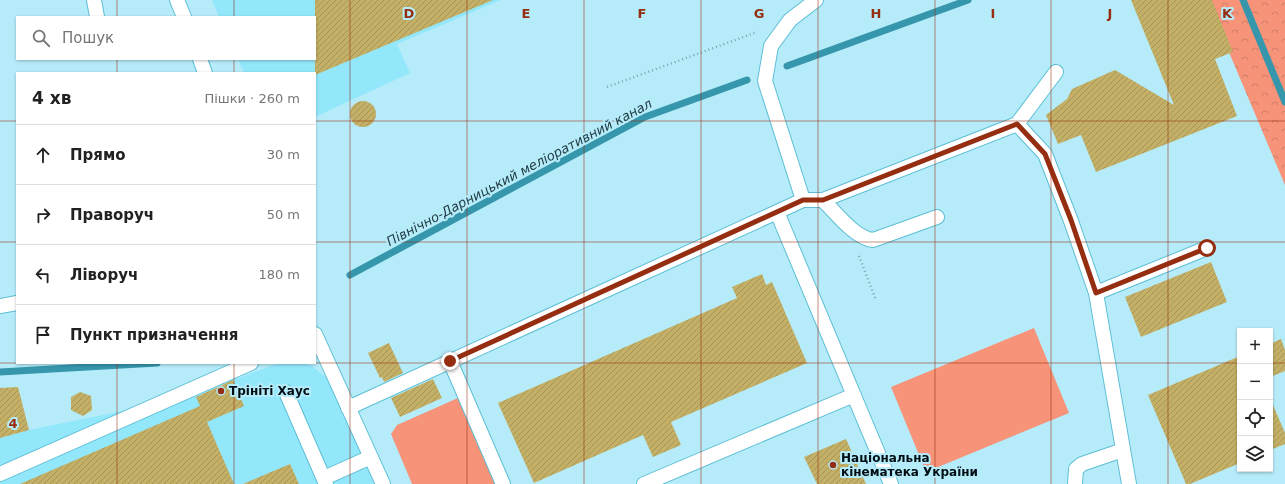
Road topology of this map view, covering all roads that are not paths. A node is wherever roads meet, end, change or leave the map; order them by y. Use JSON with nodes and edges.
{"nodes":[{"id":1,"x":94,"y":0,"type":"edge"},
{"id":2,"x":177,"y":0,"type":"edge"},
{"id":3,"x":816,"y":0,"type":"edge"},
{"id":4,"x":97,"y":16,"type":"edge"},
{"id":5,"x":184,"y":16,"type":"edge"},
{"id":6,"x":200,"y":60,"type":"edge"},
{"id":7,"x":206,"y":72,"type":"edge"},
{"id":8,"x":1056,"y":72,"type":"dead end"},
{"id":9,"x":1017,"y":124,"type":"junction"},
{"id":10,"x":803,"y":200,"type":"junction"},
{"id":11,"x":823,"y":200,"type":"junction"},
{"id":12,"x":777,"y":212,"type":"junction"},
{"id":13,"x":937,"y":217,"type":"dead end"},
{"id":14,"x":1207,"y":248,"type":"dead end"},
{"id":15,"x":1096,"y":293,"type":"junction"},
{"id":16,"x":16,"y":303,"type":"edge"},
{"id":17,"x":0,"y":306,"type":"edge"},
{"id":18,"x":316,"y":336,"type":"edge"},
{"id":19,"x":450,"y":361,"type":"junction"},
{"id":20,"x":249,"y":364,"type":"edge"},
{"id":21,"x":286,"y":392,"type":"dead end"},
{"id":22,"x":854,"y":395,"type":"junction"},
{"id":23,"x":348,"y":408,"type":"junction"},
{"id":24,"x":1123,"y":450,"type":"junction"},
{"id":25,"x":371,"y":457,"type":"junction"},
{"id":26,"x":0,"y":474,"type":"edge"},
{"id":27,"x":325,"y":481,"type":"edge"},
{"id":28,"x":383,"y":484,"type":"edge"},
{"id":29,"x":503,"y":484,"type":"edge"},
{"id":30,"x":644,"y":484,"type":"edge"},
{"id":31,"x":891,"y":484,"type":"edge"},
{"id":32,"x":1075,"y":484,"type":"edge"},
{"id":33,"x":1129,"y":484,"type":"edge"}],
"edges":[{"from":1,"to":4,"type":"lane"},
{"from":2,"to":5,"type":"lane"},
{"from":3,"to":10,"type":"lane"},
{"from":6,"to":7,"type":"lane"},
{"from":8,"to":9,"type":"lane"},
{"from":9,"to":11,"type":"lane"},
{"from":9,"to":15,"type":"lane"},
{"from":10,"to":11,"type":"lane"},
{"from":10,"to":12,"type":"lane"},
{"from":11,"to":13,"type":"lane"},
{"from":12,"to":19,"type":"lane"},
{"from":12,"to":22,"type":"lane"},
{"from":14,"to":15,"type":"lane"},
{"from":15,"to":24,"type":"lane"},
{"from":16,"to":17,"type":"lane"},
{"from":18,"to":23,"type":"lane"},
{"from":19,"to":23,"type":"lane"},
{"from":19,"to":29,"type":"lane"},
{"from":20,"to":26,"type":"lane"},
{"from":21,"to":27,"type":"lane"},
{"from":22,"to":30,"type":"lane"},
{"from":22,"to":31,"type":"lane"},
{"from":23,"to":25,"type":"lane"},
{"from":24,"to":32,"type":"lane"},
{"from":24,"to":33,"type":"lane"},
{"from":25,"to":27,"type":"lane"},
{"from":25,"to":28,"type":"lane"}]}
